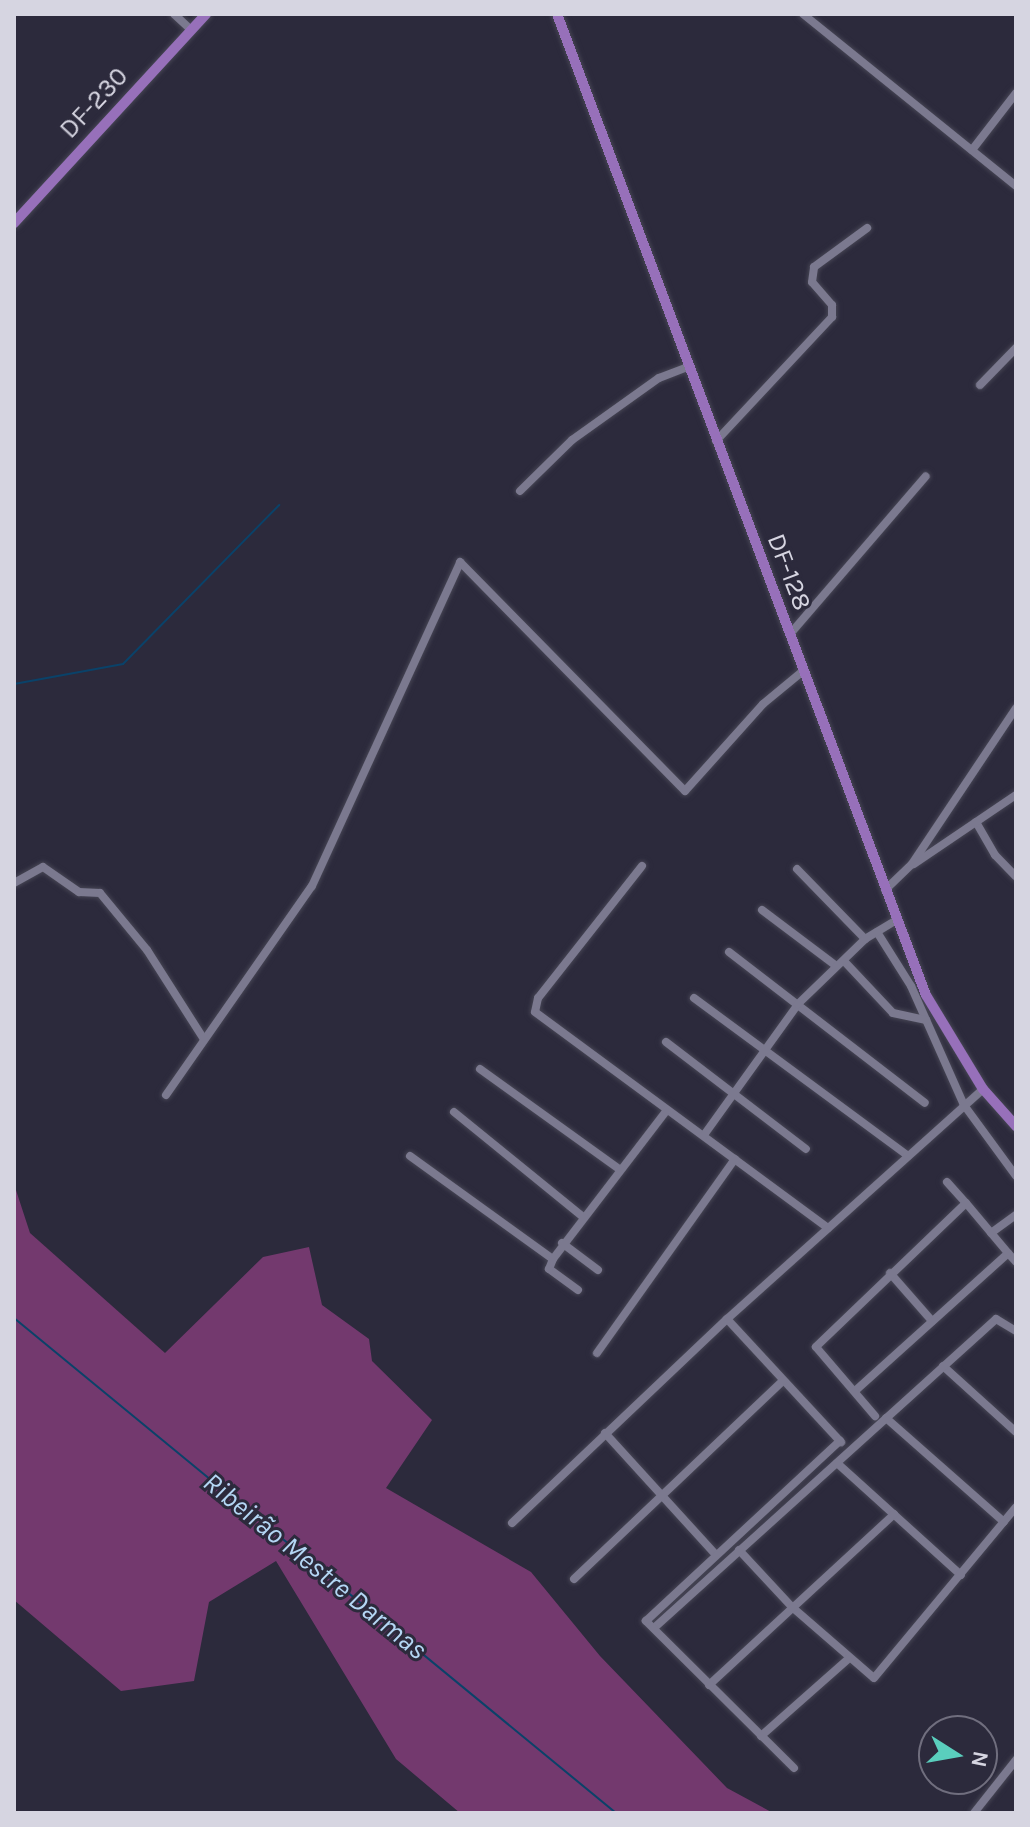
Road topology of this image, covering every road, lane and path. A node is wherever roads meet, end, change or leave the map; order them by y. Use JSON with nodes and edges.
{"nodes":[{"id":1,"x":174,"y":14,"type":"edge"},
{"id":2,"x":206,"y":14,"type":"edge"},
{"id":3,"x":557,"y":14,"type":"edge"},
{"id":4,"x":803,"y":14,"type":"edge"},
{"id":5,"x":191,"y":30,"type":"junction"},
{"id":6,"x":1016,"y":93,"type":"edge"},
{"id":7,"x":972,"y":150,"type":"junction"},
{"id":8,"x":1016,"y":186,"type":"edge"},
{"id":9,"x":14,"y":223,"type":"edge"},
{"id":10,"x":867,"y":228,"type":"dead end"},
{"id":11,"x":1016,"y":348,"type":"edge"},
{"id":12,"x":688,"y":367,"type":"junction"},
{"id":13,"x":980,"y":385,"type":"dead end"},
{"id":14,"x":716,"y":441,"type":"junction"},
{"id":15,"x":926,"y":476,"type":"dead end"},
{"id":16,"x":520,"y":491,"type":"dead end"},
{"id":17,"x":790,"y":634,"type":"junction"},
{"id":18,"x":803,"y":671,"type":"junction"},
{"id":19,"x":1016,"y":708,"type":"edge"},
{"id":20,"x":1016,"y":795,"type":"edge"},
{"id":21,"x":976,"y":822,"type":"junction"},
{"id":22,"x":912,"y":864,"type":"junction"},
{"id":23,"x":642,"y":866,"type":"dead end"},
{"id":24,"x":797,"y":869,"type":"dead end"},
{"id":25,"x":1016,"y":877,"type":"edge"},
{"id":26,"x":14,"y":883,"type":"edge"},
{"id":27,"x":885,"y":890,"type":"junction"},
{"id":28,"x":762,"y":910,"type":"dead end"},
{"id":29,"x":897,"y":920,"type":"junction"},
{"id":30,"x":877,"y":932,"type":"junction"},
{"id":31,"x":865,"y":939,"type":"junction"},
{"id":32,"x":729,"y":952,"type":"dead end"},
{"id":33,"x":840,"y":963,"type":"junction"},
{"id":34,"x":694,"y":998,"type":"dead end"},
{"id":35,"x":798,"y":1004,"type":"junction"},
{"id":36,"x":926,"y":1020,"type":"junction"},
{"id":37,"x":203,"y":1038,"type":"junction"},
{"id":38,"x":666,"y":1042,"type":"dead end"},
{"id":39,"x":767,"y":1047,"type":"junction"},
{"id":40,"x":480,"y":1069,"type":"dead end"},
{"id":41,"x":983,"y":1089,"type":"junction"},
{"id":42,"x":166,"y":1095,"type":"dead end"},
{"id":43,"x":732,"y":1095,"type":"junction"},
{"id":44,"x":925,"y":1103,"type":"dead end"},
{"id":45,"x":964,"y":1105,"type":"junction"},
{"id":46,"x":666,"y":1111,"type":"junction"},
{"id":47,"x":454,"y":1112,"type":"dead end"},
{"id":48,"x":1016,"y":1126,"type":"edge"},
{"id":49,"x":704,"y":1135,"type":"junction"},
{"id":50,"x":806,"y":1149,"type":"dead end"},
{"id":51,"x":410,"y":1156,"type":"dead end"},
{"id":52,"x":908,"y":1156,"type":"junction"},
{"id":53,"x":735,"y":1159,"type":"junction"},
{"id":54,"x":618,"y":1168,"type":"junction"},
{"id":55,"x":1016,"y":1176,"type":"edge"},
{"id":56,"x":947,"y":1182,"type":"dead end"},
{"id":57,"x":966,"y":1203,"type":"junction"},
{"id":58,"x":1016,"y":1215,"type":"edge"},
{"id":59,"x":582,"y":1216,"type":"junction"},
{"id":60,"x":828,"y":1228,"type":"junction"},
{"id":61,"x":991,"y":1233,"type":"junction"},
{"id":62,"x":562,"y":1243,"type":"junction"},
{"id":63,"x":1008,"y":1253,"type":"junction"},
{"id":64,"x":553,"y":1259,"type":"junction"},
{"id":65,"x":1016,"y":1262,"type":"edge"},
{"id":66,"x":598,"y":1270,"type":"dead end"},
{"id":67,"x":890,"y":1273,"type":"junction"},
{"id":68,"x":578,"y":1290,"type":"dead end"},
{"id":69,"x":727,"y":1319,"type":"junction"},
{"id":70,"x":932,"y":1321,"type":"junction"},
{"id":71,"x":1016,"y":1331,"type":"edge"},
{"id":72,"x":597,"y":1353,"type":"dead end"},
{"id":73,"x":943,"y":1366,"type":"junction"},
{"id":74,"x":783,"y":1381,"type":"junction"},
{"id":75,"x":855,"y":1391,"type":"junction"},
{"id":76,"x":875,"y":1416,"type":"dead end"},
{"id":77,"x":886,"y":1418,"type":"junction"},
{"id":78,"x":1016,"y":1432,"type":"edge"},
{"id":79,"x":605,"y":1433,"type":"junction"},
{"id":80,"x":840,"y":1441,"type":"junction"},
{"id":81,"x":847,"y":1449,"type":"junction"},
{"id":82,"x":837,"y":1463,"type":"junction"},
{"id":83,"x":660,"y":1493,"type":"junction"},
{"id":84,"x":1016,"y":1507,"type":"edge"},
{"id":85,"x":894,"y":1514,"type":"junction"},
{"id":86,"x":1004,"y":1522,"type":"junction"},
{"id":87,"x":512,"y":1523,"type":"dead end"},
{"id":88,"x":739,"y":1550,"type":"junction"},
{"id":89,"x":715,"y":1554,"type":"junction"},
{"id":90,"x":961,"y":1575,"type":"junction"},
{"id":91,"x":574,"y":1579,"type":"dead end"},
{"id":92,"x":792,"y":1607,"type":"junction"},
{"id":93,"x":654,"y":1628,"type":"junction"},
{"id":94,"x":848,"y":1659,"type":"junction"},
{"id":95,"x":709,"y":1685,"type":"junction"},
{"id":96,"x":761,"y":1736,"type":"junction"},
{"id":97,"x":1016,"y":1760,"type":"edge"},
{"id":98,"x":794,"y":1768,"type":"dead end"},
{"id":99,"x":974,"y":1813,"type":"edge"}],
"edges":[{"from":1,"to":5,"type":"street"},
{"from":2,"to":5,"type":"main road","name":"DF-230","number":"DF-230"},
{"from":3,"to":12,"type":"main road","name":"DF-128","number":"DF-128"},
{"from":4,"to":7,"type":"street"},
{"from":5,"to":9,"type":"main road","name":"DF-230","number":"DF-230"},
{"from":6,"to":7,"type":"street"},
{"from":7,"to":8,"type":"street"},
{"from":10,"to":14,"type":"street"},
{"from":11,"to":13,"type":"street"},
{"from":12,"to":14,"type":"main road","name":"DF-128","number":"DF-128"},
{"from":12,"to":16,"type":"street"},
{"from":14,"to":17,"type":"main road","name":"DF-128","number":"DF-128"},
{"from":15,"to":17,"type":"street"},
{"from":17,"to":18,"type":"main road","name":"DF-128","number":"DF-128"},
{"from":18,"to":27,"type":"main road","name":"DF-128","number":"DF-128"},
{"from":18,"to":37,"type":"street"},
{"from":19,"to":22,"type":"street"},
{"from":20,"to":21,"type":"street"},
{"from":21,"to":22,"type":"street"},
{"from":21,"to":25,"type":"street"},
{"from":22,"to":27,"type":"street"},
{"from":23,"to":46,"type":"street"},
{"from":24,"to":31,"type":"street"},
{"from":26,"to":37,"type":"street"},
{"from":27,"to":29,"type":"main road","name":"DF-128","number":"DF-128"},
{"from":28,"to":33,"type":"street"},
{"from":29,"to":30,"type":"street"},
{"from":29,"to":41,"type":"main road","name":"DF-128","number":"DF-128"},
{"from":30,"to":31,"type":"street"},
{"from":30,"to":36,"type":"street"},
{"from":31,"to":33,"type":"street"},
{"from":32,"to":35,"type":"street"},
{"from":33,"to":35,"type":"street"},
{"from":33,"to":36,"type":"street"},
{"from":34,"to":39,"type":"street"},
{"from":35,"to":39,"type":"street"},
{"from":35,"to":44,"type":"street"},
{"from":36,"to":45,"type":"street"},
{"from":37,"to":42,"type":"street"},
{"from":38,"to":43,"type":"street"},
{"from":39,"to":43,"type":"street"},
{"from":39,"to":52,"type":"street"},
{"from":40,"to":54,"type":"street"},
{"from":41,"to":45,"type":"street"},
{"from":41,"to":48,"type":"main road","name":"DF-128","number":"DF-128"},
{"from":43,"to":49,"type":"street"},
{"from":43,"to":50,"type":"street"},
{"from":45,"to":52,"type":"street"},
{"from":45,"to":55,"type":"street"},
{"from":46,"to":49,"type":"street"},
{"from":46,"to":54,"type":"street"},
{"from":47,"to":59,"type":"street"},
{"from":49,"to":53,"type":"street"},
{"from":51,"to":64,"type":"street"},
{"from":52,"to":60,"type":"street"},
{"from":53,"to":60,"type":"street"},
{"from":53,"to":72,"type":"street"},
{"from":54,"to":59,"type":"street"},
{"from":56,"to":57,"type":"street"},
{"from":57,"to":61,"type":"street"},
{"from":57,"to":67,"type":"street"},
{"from":58,"to":61,"type":"street"},
{"from":59,"to":62,"type":"street"},
{"from":60,"to":69,"type":"street"},
{"from":61,"to":63,"type":"street"},
{"from":62,"to":64,"type":"street"},
{"from":62,"to":66,"type":"street"},
{"from":63,"to":65,"type":"street"},
{"from":63,"to":70,"type":"street"},
{"from":64,"to":68,"type":"street"},
{"from":67,"to":70,"type":"street"},
{"from":67,"to":75,"type":"street"},
{"from":69,"to":74,"type":"street"},
{"from":69,"to":79,"type":"street"},
{"from":70,"to":75,"type":"street"},
{"from":71,"to":73,"type":"street"},
{"from":73,"to":77,"type":"street"},
{"from":73,"to":78,"type":"street"},
{"from":74,"to":80,"type":"street"},
{"from":74,"to":83,"type":"street"},
{"from":75,"to":76,"type":"street"},
{"from":77,"to":81,"type":"street"},
{"from":77,"to":86,"type":"street"},
{"from":79,"to":83,"type":"street"},
{"from":79,"to":87,"type":"street"},
{"from":80,"to":81,"type":"street"},
{"from":80,"to":89,"type":"street"},
{"from":81,"to":82,"type":"street"},
{"from":82,"to":85,"type":"street"},
{"from":82,"to":88,"type":"street"},
{"from":83,"to":89,"type":"street"},
{"from":83,"to":91,"type":"street"},
{"from":84,"to":86,"type":"street"},
{"from":85,"to":90,"type":"street"},
{"from":85,"to":92,"type":"street"},
{"from":86,"to":90,"type":"street"},
{"from":88,"to":92,"type":"street"},
{"from":88,"to":93,"type":"street"},
{"from":89,"to":93,"type":"street"},
{"from":90,"to":94,"type":"street"},
{"from":92,"to":94,"type":"street"},
{"from":92,"to":95,"type":"street"},
{"from":93,"to":95,"type":"street"},
{"from":94,"to":96,"type":"street"},
{"from":95,"to":96,"type":"street"},
{"from":96,"to":98,"type":"street"},
{"from":97,"to":99,"type":"street"}]}
